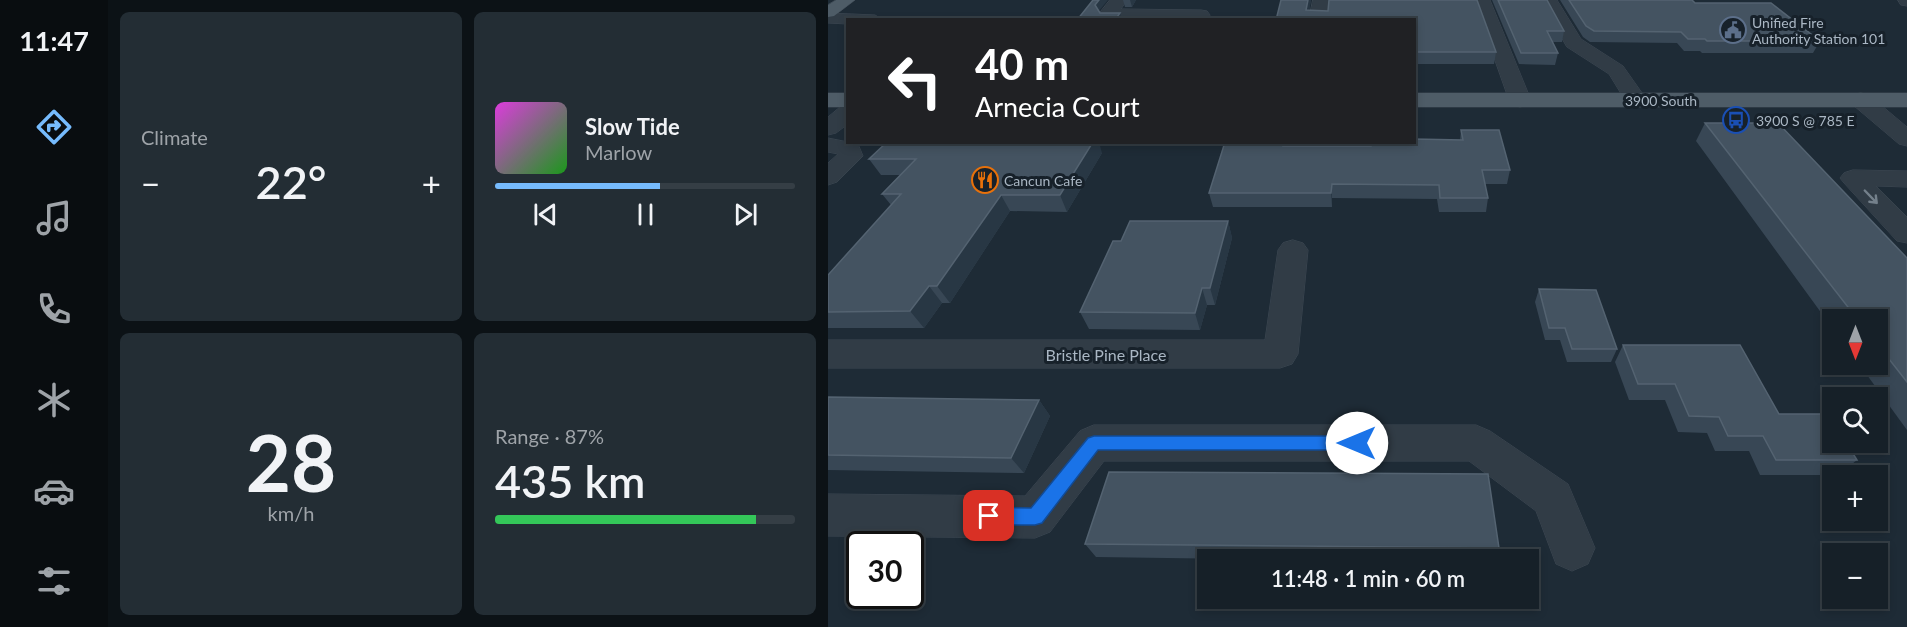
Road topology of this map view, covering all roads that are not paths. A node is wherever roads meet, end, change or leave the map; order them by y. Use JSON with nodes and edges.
{"nodes":[{"id":1,"x":847,"y":0,"type":"edge"},
{"id":2,"x":1119,"y":0,"type":"edge"},
{"id":3,"x":1321,"y":0,"type":"edge"},
{"id":4,"x":1482,"y":0,"type":"edge"},
{"id":5,"x":1549,"y":0,"type":"edge"},
{"id":6,"x":828,"y":12,"type":"edge"},
{"id":7,"x":1133,"y":17,"type":"edge"},
{"id":8,"x":828,"y":18,"type":"edge"},
{"id":9,"x":1200,"y":18,"type":"edge"},
{"id":10,"x":1318,"y":18,"type":"edge"},
{"id":11,"x":846,"y":19,"type":"edge"},
{"id":12,"x":828,"y":29,"type":"edge"},
{"id":13,"x":846,"y":29,"type":"edge"},
{"id":14,"x":828,"y":99,"type":"edge"},
{"id":15,"x":846,"y":100,"type":"edge"},
{"id":16,"x":1416,"y":100,"type":"edge"},
{"id":17,"x":1520,"y":100,"type":"junction"},
{"id":18,"x":1636,"y":100,"type":"junction"},
{"id":19,"x":1861,"y":100,"type":"junction"},
{"id":20,"x":1907,"y":100,"type":"edge"},
{"id":21,"x":846,"y":114,"type":"edge"},
{"id":22,"x":828,"y":128,"type":"edge"},
{"id":23,"x":1907,"y":139,"type":"edge"},
{"id":24,"x":828,"y":145,"type":"edge"},
{"id":25,"x":828,"y":177,"type":"edge"},
{"id":26,"x":1907,"y":179,"type":"edge"},
{"id":27,"x":1907,"y":234,"type":"edge"},
{"id":28,"x":1293,"y":250,"type":"dead end"},
{"id":29,"x":828,"y":354,"type":"edge"},
{"id":30,"x":828,"y":515,"type":"edge"},
{"id":31,"x":1572,"y":548,"type":"dead end"}],
"edges":[{"from":1,"to":6,"type":"main road"},
{"from":2,"to":7,"type":"street"},
{"from":3,"to":10,"type":"street"},
{"from":4,"to":17,"type":"street"},
{"from":5,"to":18,"type":"street"},
{"from":7,"to":9,"type":"street"},
{"from":8,"to":11,"type":"street"},
{"from":12,"to":13,"type":"street"},
{"from":14,"to":15,"type":"main road"},
{"from":16,"to":17,"type":"main road","name":"3900 South"},
{"from":17,"to":18,"type":"main road","name":"3900 South"},
{"from":18,"to":19,"type":"main road","name":"3900 South"},
{"from":19,"to":20,"type":"main road","name":"3900 South"},
{"from":19,"to":23,"type":"street"},
{"from":21,"to":22,"type":"street"},
{"from":24,"to":25,"type":"street"},
{"from":26,"to":27,"type":"street","one_way":true},
{"from":28,"to":29,"type":"street","name":"Bristle Pine Place"},
{"from":30,"to":31,"type":"street"}]}
